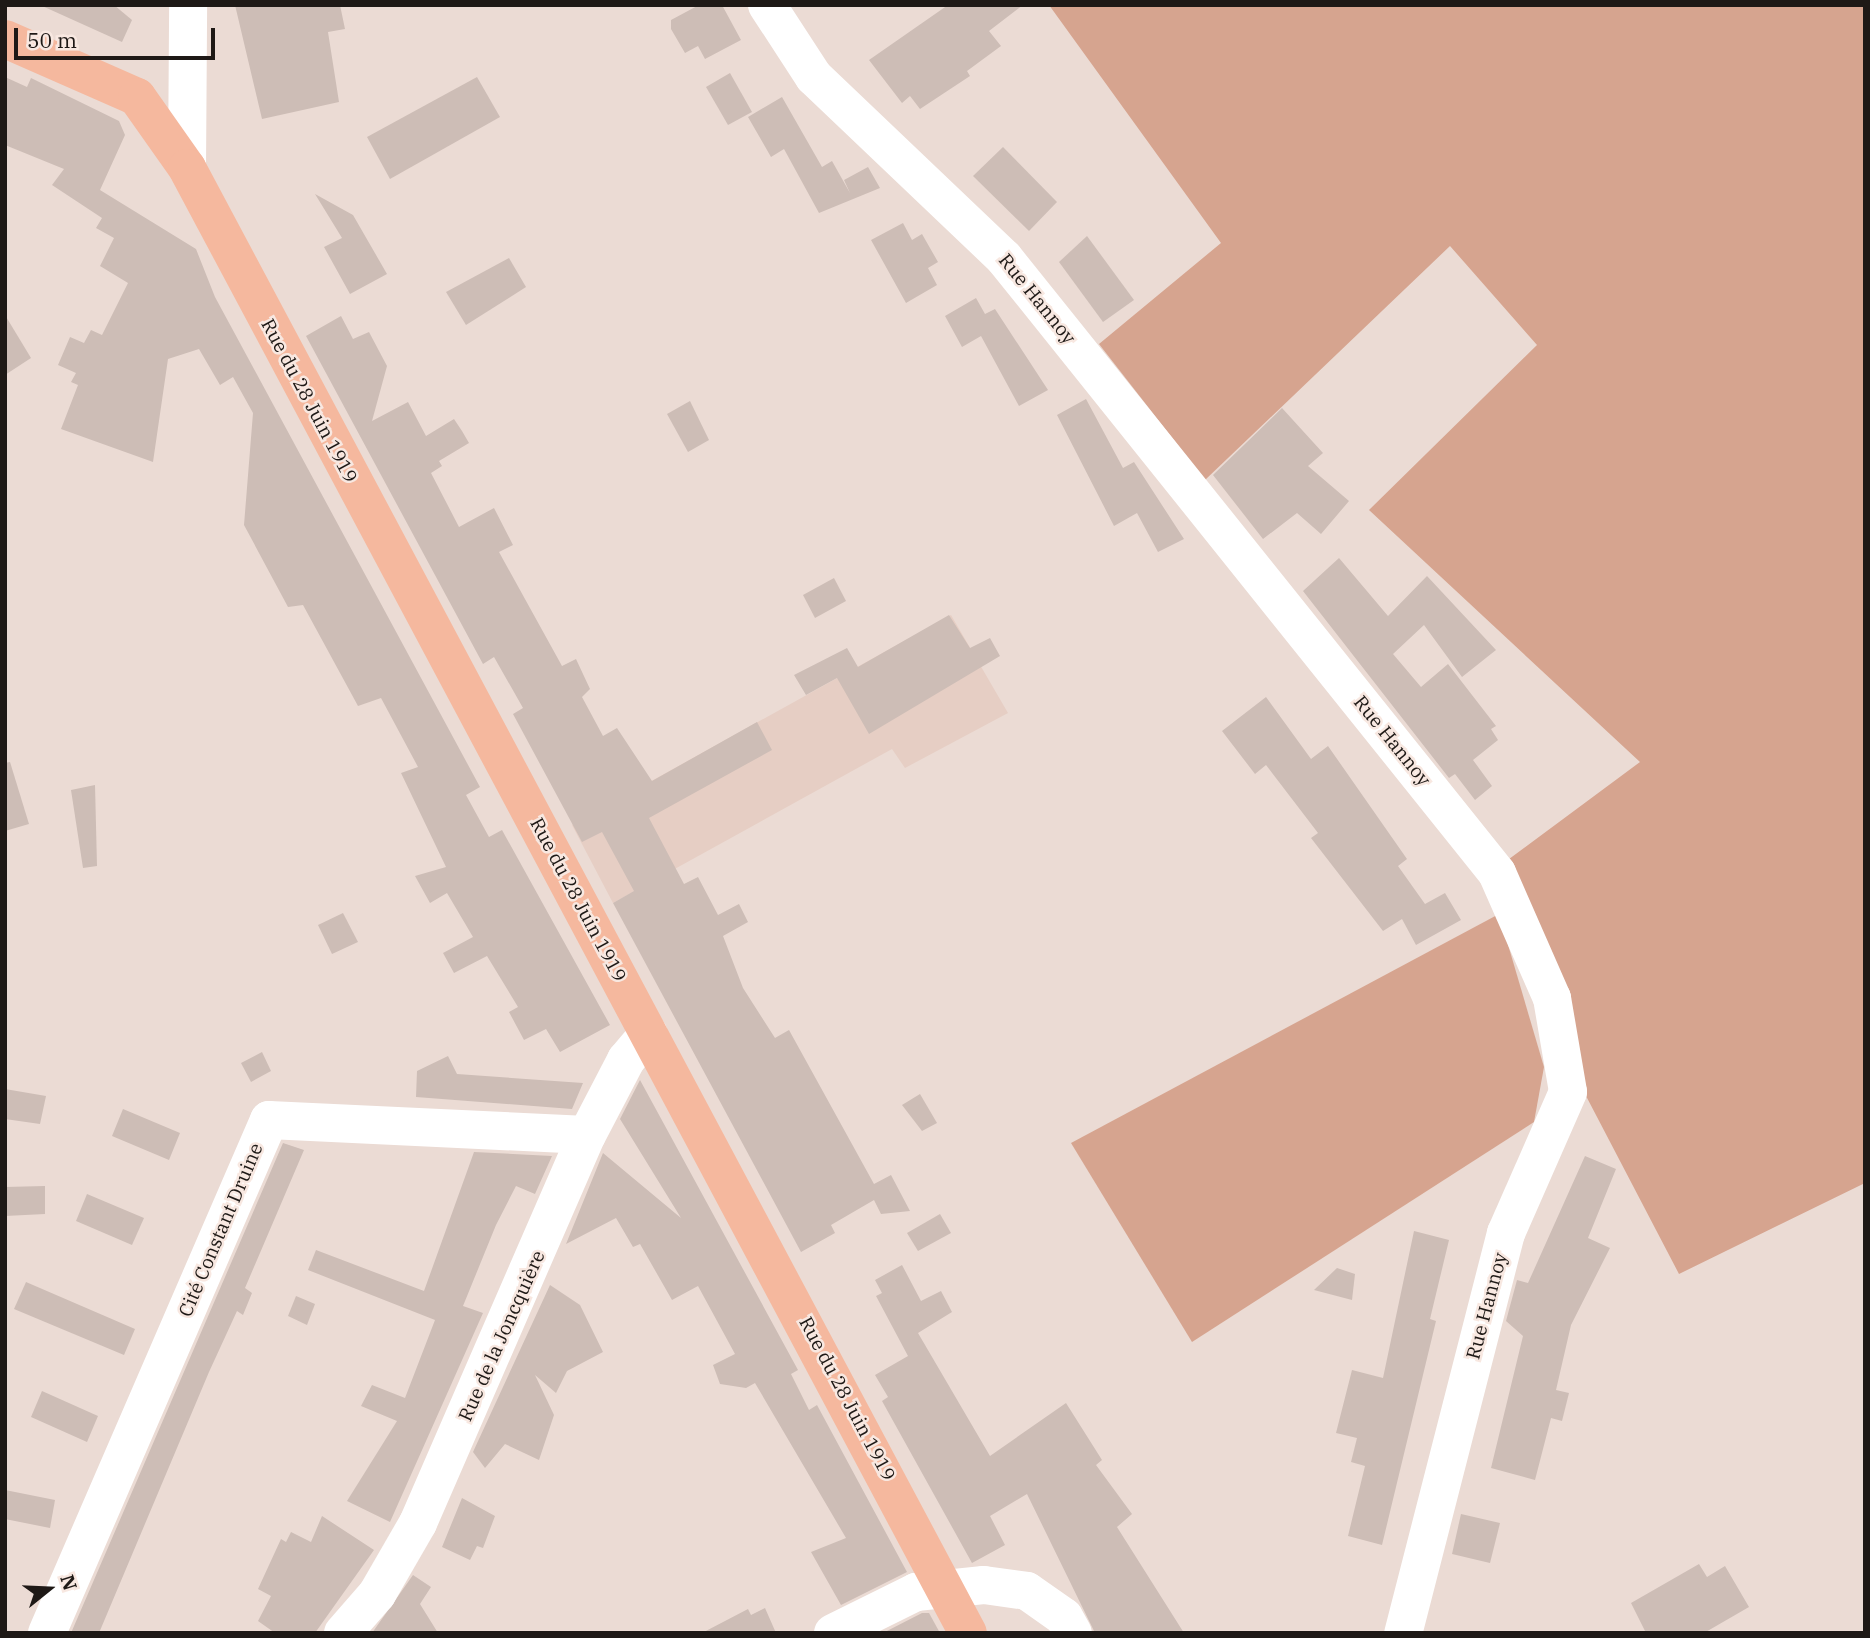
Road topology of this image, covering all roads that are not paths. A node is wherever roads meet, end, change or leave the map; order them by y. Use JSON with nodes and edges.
{"nodes":[{"id":1,"x":188,"y":5,"type":"edge"},
{"id":2,"x":767,"y":5,"type":"edge"},
{"id":3,"x":5,"y":40,"type":"edge"},
{"id":4,"x":187,"y":168,"type":"junction"},
{"id":5,"x":649,"y":1033,"type":"junction"},
{"id":6,"x":587,"y":1135,"type":"junction"},
{"id":7,"x":946,"y":1588,"type":"junction"},
{"id":8,"x":47,"y":1633,"type":"edge"},
{"id":9,"x":343,"y":1633,"type":"edge"},
{"id":10,"x":833,"y":1633,"type":"edge"},
{"id":11,"x":968,"y":1633,"type":"edge"},
{"id":12,"x":1073,"y":1633,"type":"edge"},
{"id":13,"x":1403,"y":1633,"type":"edge"}],
"edges":[{"from":1,"to":4,"type":"street"},
{"from":2,"to":13,"type":"street","name":"Rue Hannoy"},
{"from":3,"to":4,"type":"main road","name":"Rue du 28 Juin 1919"},
{"from":4,"to":5,"type":"main road","name":"Rue du 28 Juin 1919"},
{"from":5,"to":6,"type":"street","name":"Rue de la Joncquière"},
{"from":5,"to":7,"type":"main road","name":"Rue du 28 Juin 1919"},
{"from":6,"to":8,"type":"street","name":"Cité Constant Druine"},
{"from":6,"to":9,"type":"street","name":"Rue de la Joncquière"},
{"from":7,"to":10,"type":"street"},
{"from":7,"to":11,"type":"main road","name":"Rue du 28 Juin 1919"},
{"from":7,"to":12,"type":"street"}]}
